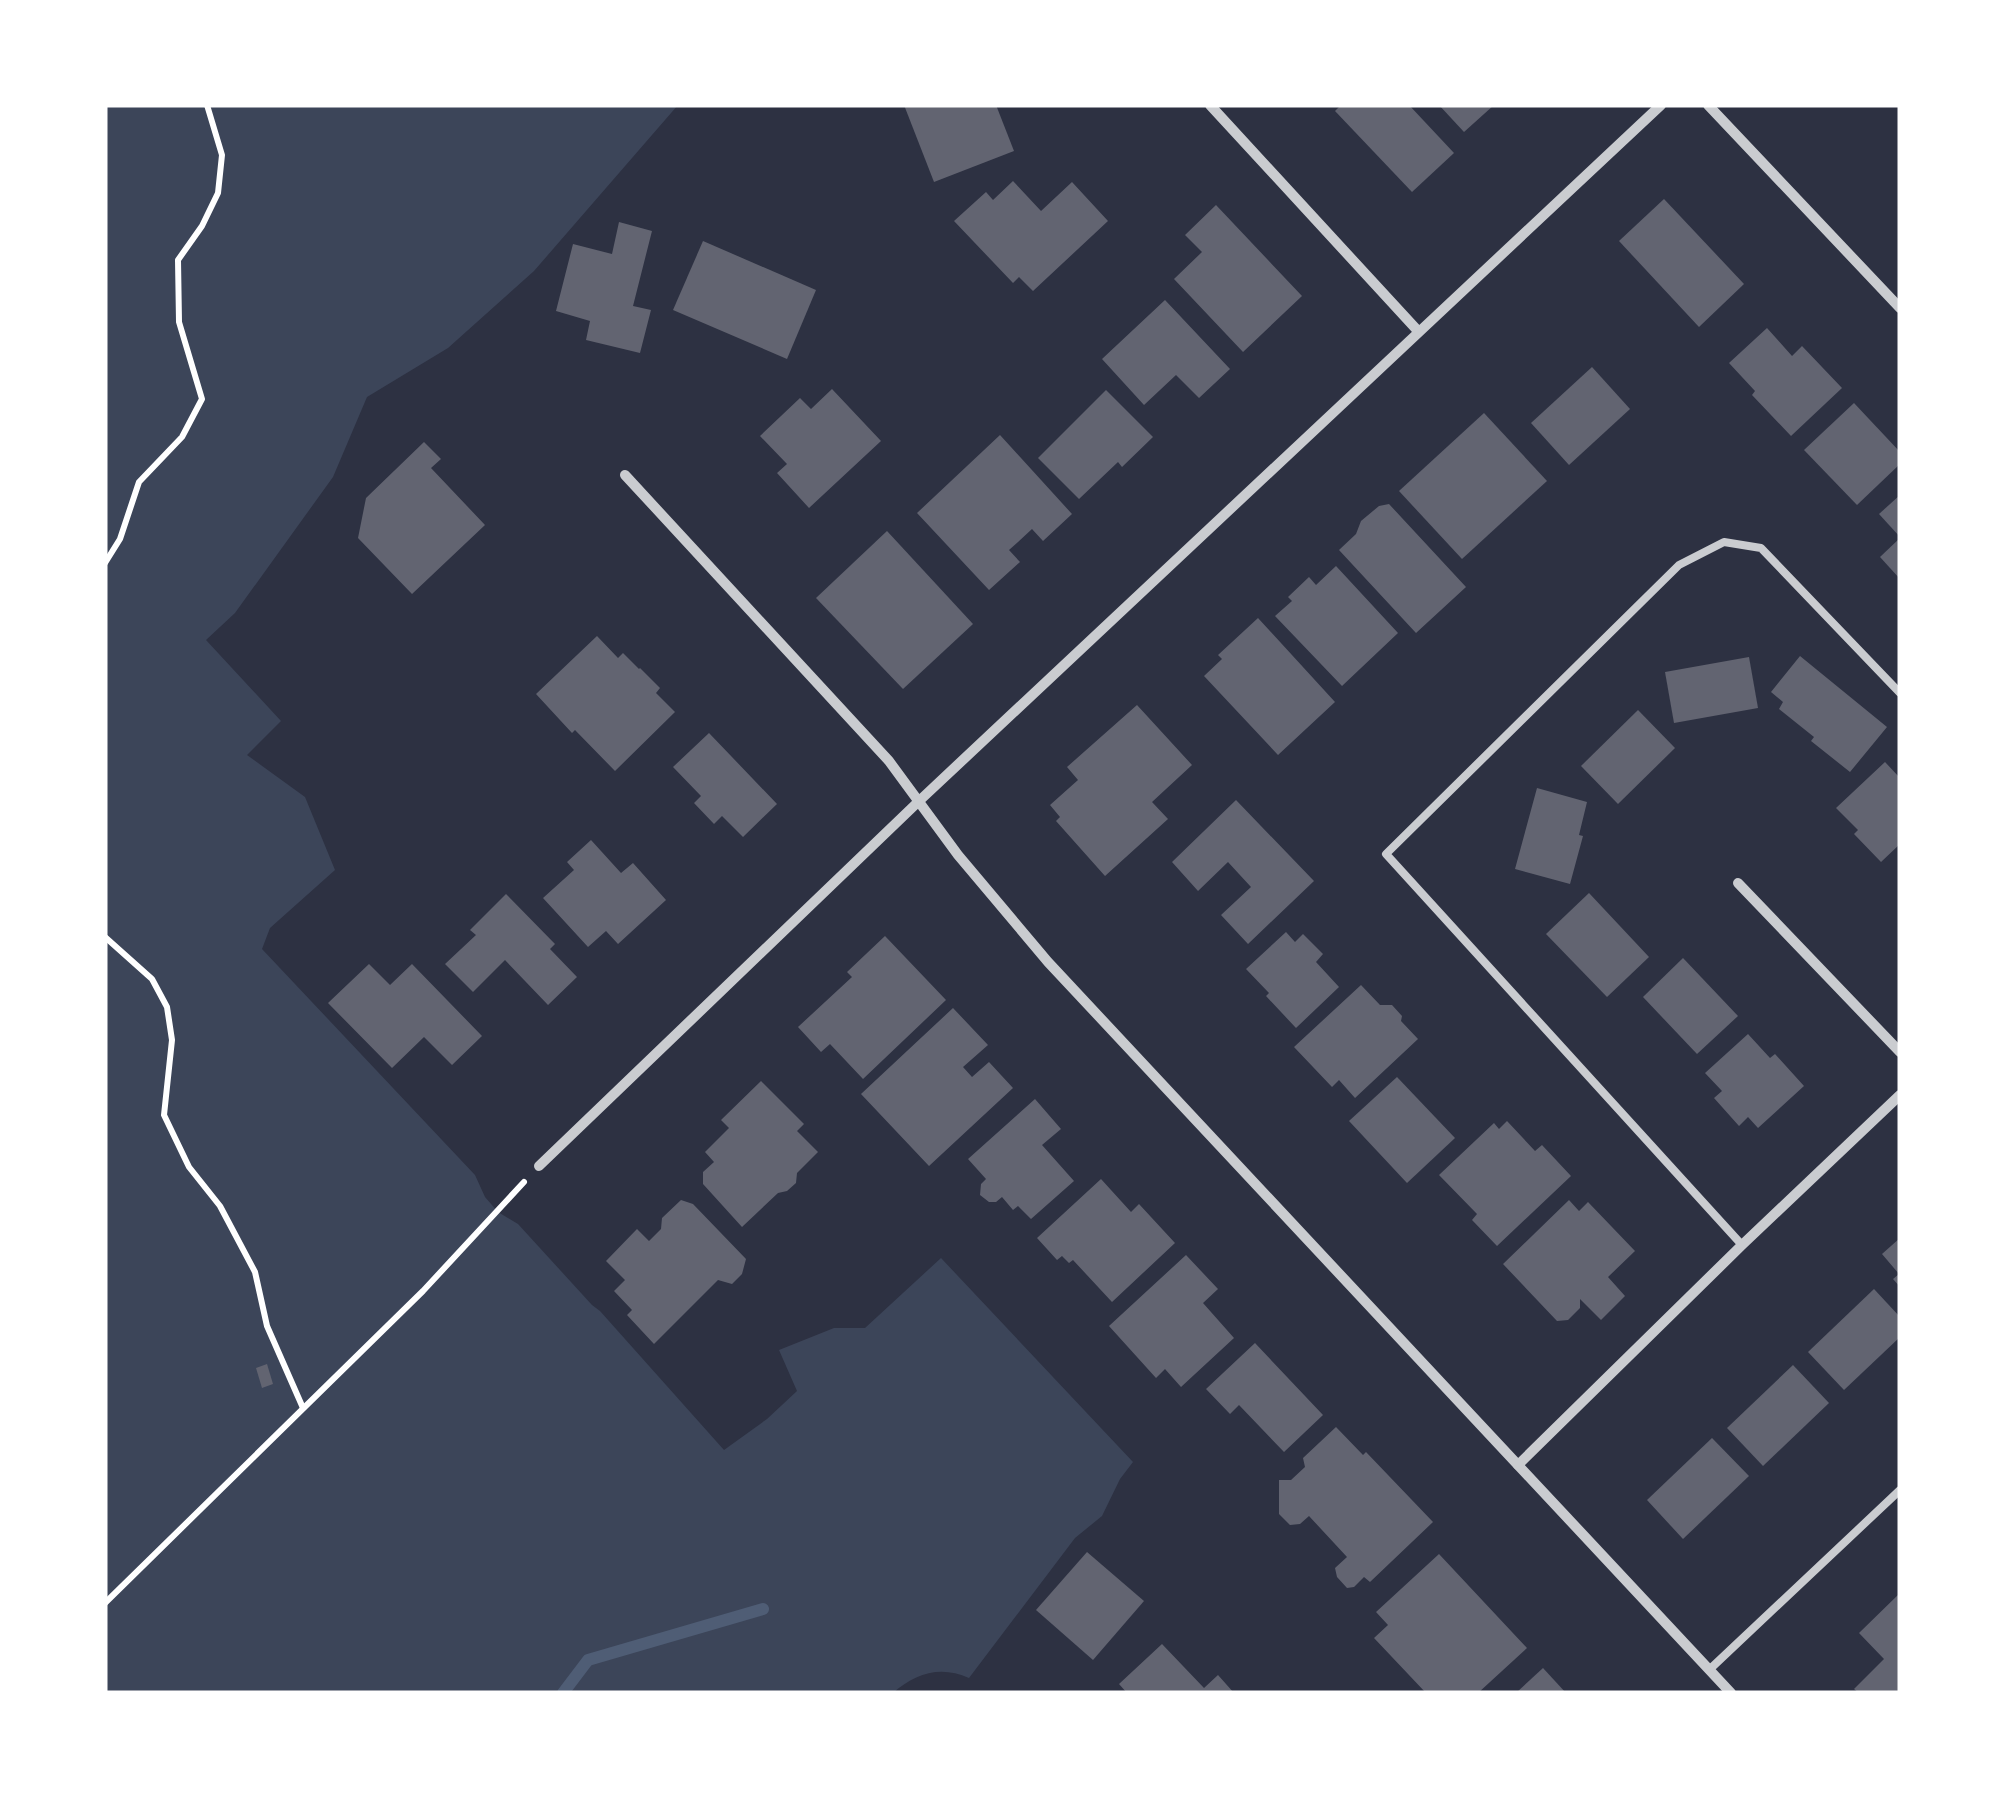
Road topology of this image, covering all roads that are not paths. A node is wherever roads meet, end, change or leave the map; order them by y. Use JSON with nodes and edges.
{"nodes":[{"id":1,"x":1210,"y":105,"type":"edge"},
{"id":2,"x":1661,"y":105,"type":"edge"},
{"id":3,"x":1708,"y":105,"type":"edge"},
{"id":4,"x":1900,"y":308,"type":"edge"},
{"id":5,"x":1418,"y":331,"type":"junction"},
{"id":6,"x":625,"y":476,"type":"dead end"},
{"id":7,"x":1900,"y":693,"type":"edge"},
{"id":8,"x":918,"y":802,"type":"junction"},
{"id":9,"x":1738,"y":884,"type":"dead end"},
{"id":10,"x":1900,"y":1052,"type":"edge"},
{"id":11,"x":1900,"y":1095,"type":"edge"},
{"id":12,"x":539,"y":1166,"type":"road end"},
{"id":13,"x":1742,"y":1245,"type":"junction"},
{"id":14,"x":1518,"y":1464,"type":"junction"},
{"id":15,"x":1900,"y":1490,"type":"edge"},
{"id":16,"x":1710,"y":1670,"type":"junction"},
{"id":17,"x":1731,"y":1693,"type":"edge"}],
"edges":[{"from":1,"to":5,"type":"street"},
{"from":2,"to":5,"type":"street"},
{"from":3,"to":4,"type":"street"},
{"from":5,"to":8,"type":"street"},
{"from":6,"to":8,"type":"street"},
{"from":7,"to":13,"type":"lane"},
{"from":8,"to":12,"type":"street"},
{"from":8,"to":14,"type":"street"},
{"from":9,"to":10,"type":"street"},
{"from":11,"to":13,"type":"street"},
{"from":13,"to":14,"type":"street"},
{"from":14,"to":16,"type":"street"},
{"from":15,"to":16,"type":"lane"},
{"from":16,"to":17,"type":"street"}]}
